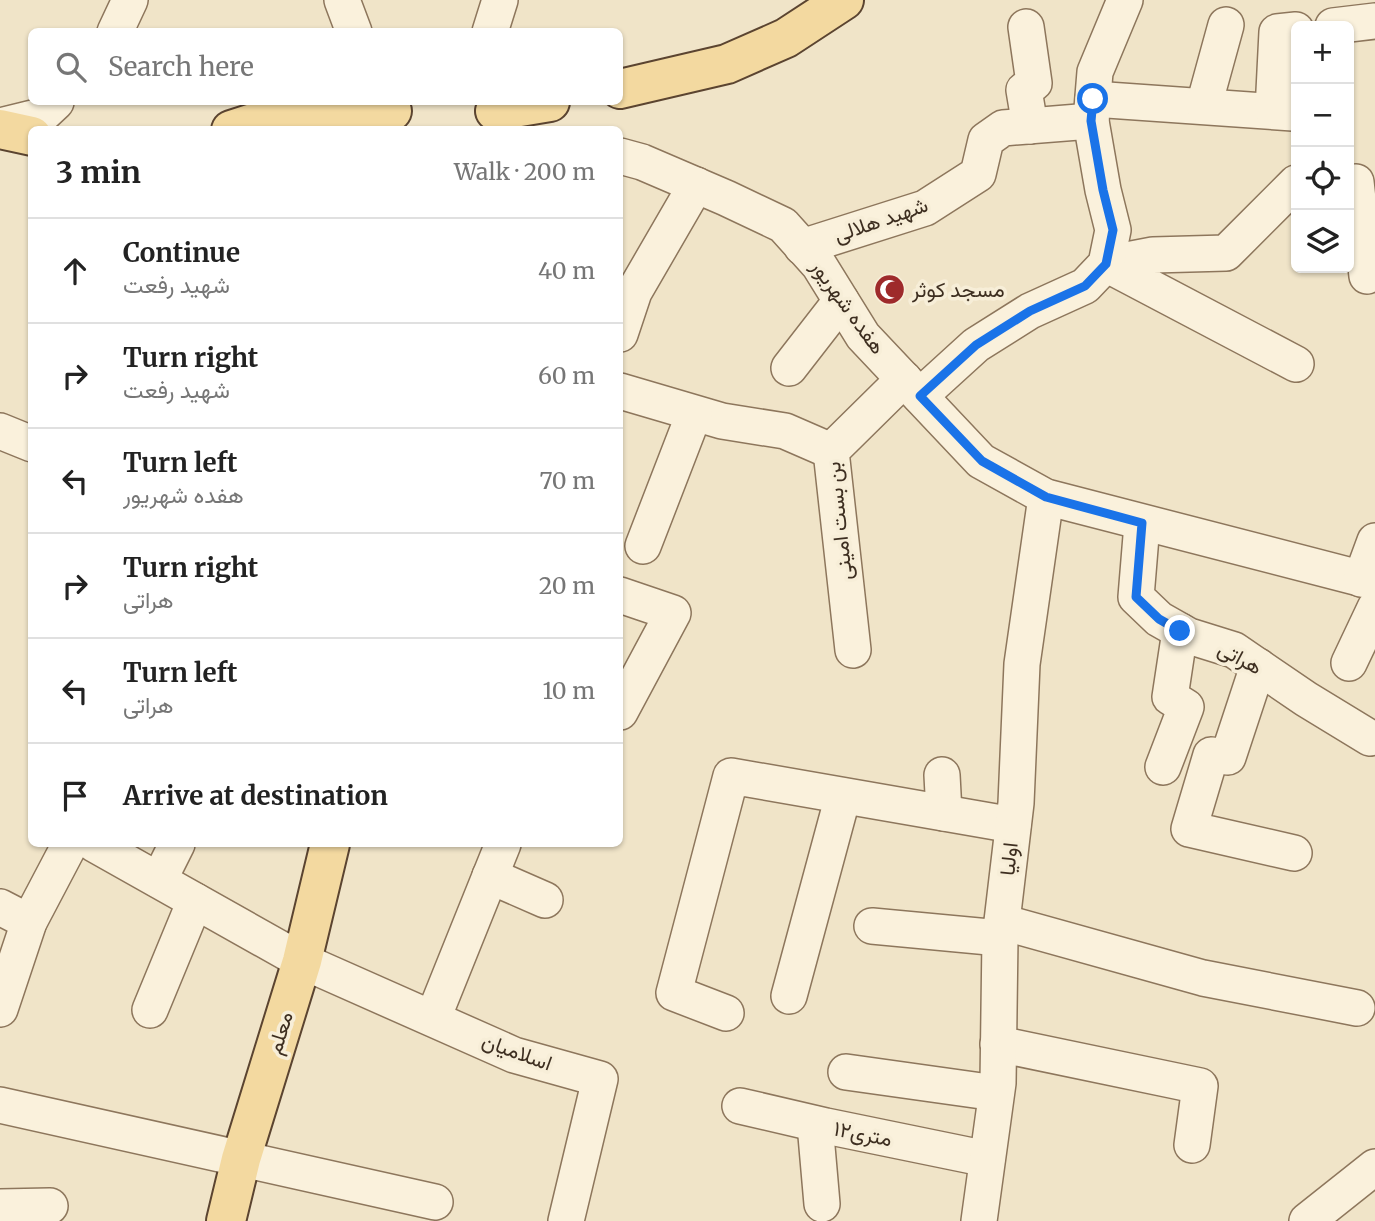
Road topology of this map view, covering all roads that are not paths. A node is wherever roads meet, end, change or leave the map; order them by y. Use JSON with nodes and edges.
{"nodes":[{"id":1,"x":130,"y":0,"type":"edge"},
{"id":2,"x":342,"y":0,"type":"edge"},
{"id":3,"x":500,"y":0,"type":"edge"},
{"id":4,"x":844,"y":0,"type":"edge"},
{"id":5,"x":1125,"y":0,"type":"edge"},
{"id":6,"x":1375,"y":21,"type":"edge"},
{"id":7,"x":1226,"y":24,"type":"dead end"},
{"id":8,"x":1354,"y":24,"type":"edge"},
{"id":9,"x":1026,"y":26,"type":"dead end"},
{"id":10,"x":118,"y":28,"type":"edge"},
{"id":11,"x":352,"y":28,"type":"edge"},
{"id":12,"x":491,"y":28,"type":"edge"},
{"id":13,"x":1291,"y":31,"type":"edge"},
{"id":14,"x":623,"y":88,"type":"edge"},
{"id":15,"x":53,"y":105,"type":"edge"},
{"id":16,"x":536,"y":105,"type":"edge"},
{"id":17,"x":1204,"y":105,"type":"junction"},
{"id":18,"x":1092,"y":110,"type":"junction"},
{"id":19,"x":394,"y":114,"type":"edge"},
{"id":20,"x":494,"y":114,"type":"edge"},
{"id":21,"x":302,"y":120,"type":"edge"},
{"id":22,"x":243,"y":126,"type":"edge"},
{"id":23,"x":1030,"y":126,"type":"junction"},
{"id":24,"x":0,"y":128,"type":"edge"},
{"id":25,"x":28,"y":135,"type":"edge"},
{"id":26,"x":623,"y":157,"type":"edge"},
{"id":27,"x":1360,"y":181,"type":"edge"},
{"id":28,"x":696,"y":185,"type":"junction"},
{"id":29,"x":1291,"y":188,"type":"edge"},
{"id":30,"x":802,"y":247,"type":"junction"},
{"id":31,"x":1106,"y":264,"type":"junction"},
{"id":32,"x":1367,"y":276,"type":"dead end"},
{"id":33,"x":841,"y":301,"type":"junction"},
{"id":34,"x":623,"y":325,"type":"edge"},
{"id":35,"x":1296,"y":364,"type":"dead end"},
{"id":36,"x":789,"y":368,"type":"dead end"},
{"id":37,"x":912,"y":387,"type":"junction"},
{"id":38,"x":623,"y":392,"type":"edge"},
{"id":39,"x":694,"y":414,"type":"junction"},
{"id":40,"x":0,"y":431,"type":"edge"},
{"id":41,"x":28,"y":442,"type":"edge"},
{"id":42,"x":831,"y":451,"type":"junction"},
{"id":43,"x":1046,"y":497,"type":"junction"},
{"id":44,"x":1142,"y":523,"type":"junction"},
{"id":45,"x":1375,"y":541,"type":"edge"},
{"id":46,"x":643,"y":546,"type":"dead end"},
{"id":47,"x":1370,"y":590,"type":"edge"},
{"id":48,"x":623,"y":595,"type":"edge"},
{"id":49,"x":1180,"y":631,"type":"junction"},
{"id":50,"x":853,"y":650,"type":"dead end"},
{"id":51,"x":1349,"y":663,"type":"dead end"},
{"id":52,"x":1258,"y":666,"type":"junction"},
{"id":53,"x":623,"y":706,"type":"edge"},
{"id":54,"x":1370,"y":738,"type":"dead end"},
{"id":55,"x":1163,"y":767,"type":"dead end"},
{"id":56,"x":942,"y":775,"type":"dead end"},
{"id":57,"x":843,"y":796,"type":"junction"},
{"id":58,"x":944,"y":813,"type":"junction"},
{"id":59,"x":1013,"y":825,"type":"junction"},
{"id":60,"x":69,"y":847,"type":"edge"},
{"id":61,"x":99,"y":847,"type":"edge"},
{"id":62,"x":176,"y":847,"type":"edge"},
{"id":63,"x":329,"y":847,"type":"edge"},
{"id":64,"x":502,"y":847,"type":"edge"},
{"id":65,"x":1294,"y":853,"type":"dead end"},
{"id":66,"x":490,"y":876,"type":"junction"},
{"id":67,"x":159,"y":880,"type":"junction"},
{"id":68,"x":545,"y":900,"type":"dead end"},
{"id":69,"x":195,"y":901,"type":"junction"},
{"id":70,"x":14,"y":914,"type":"edge"},
{"id":71,"x":872,"y":926,"type":"dead end"},
{"id":72,"x":1001,"y":930,"type":"junction"},
{"id":73,"x":302,"y":961,"type":"junction"},
{"id":74,"x":789,"y":996,"type":"dead end"},
{"id":75,"x":1357,"y":1008,"type":"dead end"},
{"id":76,"x":0,"y":1009,"type":"edge"},
{"id":77,"x":150,"y":1010,"type":"dead end"},
{"id":78,"x":726,"y":1013,"type":"dead end"},
{"id":79,"x":433,"y":1018,"type":"junction"},
{"id":80,"x":998,"y":1044,"type":"junction"},
{"id":81,"x":846,"y":1072,"type":"dead end"},
{"id":82,"x":996,"y":1093,"type":"junction"},
{"id":83,"x":0,"y":1105,"type":"edge"},
{"id":84,"x":740,"y":1106,"type":"dead end"},
{"id":85,"x":815,"y":1124,"type":"junction"},
{"id":86,"x":1192,"y":1145,"type":"dead end"},
{"id":87,"x":987,"y":1158,"type":"junction"},
{"id":88,"x":241,"y":1160,"type":"junction"},
{"id":89,"x":1375,"y":1167,"type":"edge"},
{"id":90,"x":435,"y":1202,"type":"dead end"},
{"id":91,"x":822,"y":1204,"type":"dead end"},
{"id":92,"x":0,"y":1206,"type":"edge"},
{"id":93,"x":50,"y":1206,"type":"dead end"},
{"id":94,"x":226,"y":1221,"type":"edge"},
{"id":95,"x":566,"y":1221,"type":"edge"},
{"id":96,"x":979,"y":1221,"type":"edge"},
{"id":97,"x":1307,"y":1221,"type":"edge"}],
"edges":[{"from":1,"to":10,"type":"street"},
{"from":2,"to":11,"type":"street"},
{"from":3,"to":12,"type":"street"},
{"from":4,"to":14,"type":"main road"},
{"from":5,"to":18,"type":"street"},
{"from":6,"to":8,"type":"street"},
{"from":7,"to":17,"type":"street"},
{"from":9,"to":23,"type":"street"},
{"from":13,"to":17,"type":"street","name":"شهید هلالی"},
{"from":15,"to":24,"type":"street"},
{"from":16,"to":20,"type":"main road"},
{"from":17,"to":18,"type":"street","name":"شهید هلالی"},
{"from":18,"to":23,"type":"street","name":"شهید هلالی"},
{"from":18,"to":31,"type":"street"},
{"from":19,"to":21,"type":"main road"},
{"from":21,"to":22,"type":"main road"},
{"from":23,"to":30,"type":"street","name":"شهید هلالی"},
{"from":24,"to":25,"type":"main road"},
{"from":26,"to":28,"type":"street","name":"هفده شهریور"},
{"from":27,"to":32,"type":"street"},
{"from":28,"to":30,"type":"street","name":"هفده شهریور"},
{"from":28,"to":34,"type":"street"},
{"from":29,"to":31,"type":"street"},
{"from":30,"to":33,"type":"street","name":"هفده شهریور"},
{"from":31,"to":35,"type":"street"},
{"from":31,"to":37,"type":"street","name":"بن بست امینی"},
{"from":33,"to":36,"type":"street"},
{"from":33,"to":37,"type":"street","name":"هفده شهریور"},
{"from":37,"to":42,"type":"street","name":"بن بست امینی"},
{"from":37,"to":43,"type":"street","name":"هفده شهریور"},
{"from":38,"to":39,"type":"street"},
{"from":39,"to":42,"type":"street"},
{"from":39,"to":46,"type":"street"},
{"from":40,"to":41,"type":"street"},
{"from":42,"to":50,"type":"street","name":"بن بست امینی"},
{"from":43,"to":44,"type":"street","name":"هفده شهریور"},
{"from":43,"to":59,"type":"street","name":"اولیا"},
{"from":44,"to":47,"type":"street","name":"هفده شهریور"},
{"from":44,"to":49,"type":"street","name":"هراتی"},
{"from":45,"to":47,"type":"street"},
{"from":47,"to":51,"type":"street"},
{"from":48,"to":53,"type":"street"},
{"from":49,"to":52,"type":"street","name":"هراتی"},
{"from":49,"to":55,"type":"street"},
{"from":52,"to":54,"type":"street","name":"هراتی"},
{"from":52,"to":65,"type":"street"},
{"from":56,"to":58,"type":"street"},
{"from":57,"to":58,"type":"street"},
{"from":57,"to":74,"type":"street"},
{"from":57,"to":78,"type":"street"},
{"from":58,"to":59,"type":"street"},
{"from":59,"to":72,"type":"street","name":"اولیا"},
{"from":60,"to":70,"type":"street"},
{"from":61,"to":67,"type":"street","name":"اسلامیان"},
{"from":62,"to":67,"type":"street"},
{"from":63,"to":73,"type":"main road","name":"معلم"},
{"from":64,"to":66,"type":"street"},
{"from":66,"to":68,"type":"street"},
{"from":66,"to":79,"type":"street"},
{"from":67,"to":69,"type":"street","name":"اسلامیان"},
{"from":69,"to":73,"type":"street","name":"اسلامیان"},
{"from":69,"to":77,"type":"street"},
{"from":70,"to":76,"type":"street"},
{"from":71,"to":72,"type":"street"},
{"from":72,"to":75,"type":"street"},
{"from":72,"to":80,"type":"street","name":"اولیا"},
{"from":73,"to":79,"type":"street","name":"اسلامیان"},
{"from":73,"to":88,"type":"main road","name":"معلم"},
{"from":79,"to":95,"type":"street","name":"اسلامیان"},
{"from":80,"to":82,"type":"street","name":"اولیا"},
{"from":80,"to":86,"type":"street"},
{"from":81,"to":82,"type":"street"},
{"from":82,"to":87,"type":"street","name":"اولیا"},
{"from":83,"to":88,"type":"street"},
{"from":84,"to":85,"type":"street","name":"۱۲متری"},
{"from":85,"to":87,"type":"street","name":"۱۲متری"},
{"from":85,"to":91,"type":"street"},
{"from":87,"to":96,"type":"street","name":"اولیا"},
{"from":88,"to":90,"type":"street"},
{"from":88,"to":94,"type":"main road","name":"معلم"},
{"from":89,"to":97,"type":"street"},
{"from":92,"to":93,"type":"street"}]}
